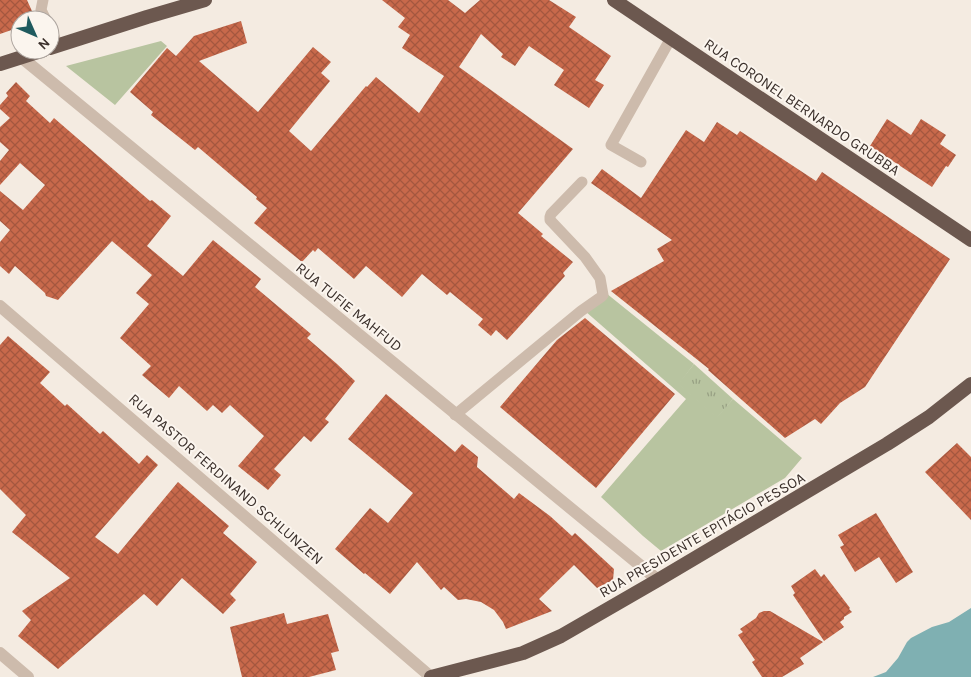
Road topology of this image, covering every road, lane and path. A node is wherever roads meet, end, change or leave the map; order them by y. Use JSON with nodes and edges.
{"nodes":[{"id":1,"x":205,"y":0,"type":"edge"},
{"id":2,"x":614,"y":0,"type":"edge"},
{"id":3,"x":670,"y":38,"type":"junction"},
{"id":4,"x":60,"y":45,"type":"edge"},
{"id":5,"x":14,"y":60,"type":"edge"},
{"id":6,"x":23,"y":60,"type":"edge"},
{"id":7,"x":0,"y":64,"type":"edge"},
{"id":8,"x":640,"y":162,"type":"dead end"},
{"id":9,"x":582,"y":182,"type":"dead end"},
{"id":10,"x":971,"y":240,"type":"edge"},
{"id":11,"x":0,"y":306,"type":"edge"},
{"id":12,"x":971,"y":384,"type":"edge"},
{"id":13,"x":455,"y":415,"type":"junction"},
{"id":14,"x":658,"y":580,"type":"junction"},
{"id":15,"x":0,"y":653,"type":"edge"},
{"id":16,"x":28,"y":677,"type":"edge"},
{"id":17,"x":431,"y":677,"type":"edge"}],
"edges":[{"from":1,"to":4,"type":"highway"},
{"from":2,"to":3,"type":"highway","name":"RUA CORONEL BERNARDO GRUBBA"},
{"from":3,"to":8,"type":"lane"},
{"from":3,"to":10,"type":"highway","name":"RUA CORONEL BERNARDO GRUBBA"},
{"from":5,"to":7,"type":"highway"},
{"from":6,"to":13,"type":"street","name":"RUA TUFIE MAHFUD"},
{"from":9,"to":13,"type":"lane"},
{"from":11,"to":17,"type":"street","name":"RUA PASTOR FERDINAND SCHLUNZEN"},
{"from":12,"to":14,"type":"highway","name":"RUA PRESIDENTE EPITÁCIO PESSOA"},
{"from":13,"to":14,"type":"street","name":"RUA TUFIE MAHFUD"},
{"from":14,"to":17,"type":"highway","name":"RUA PRESIDENTE EPITÁCIO PESSOA"},
{"from":15,"to":16,"type":"street"}]}
